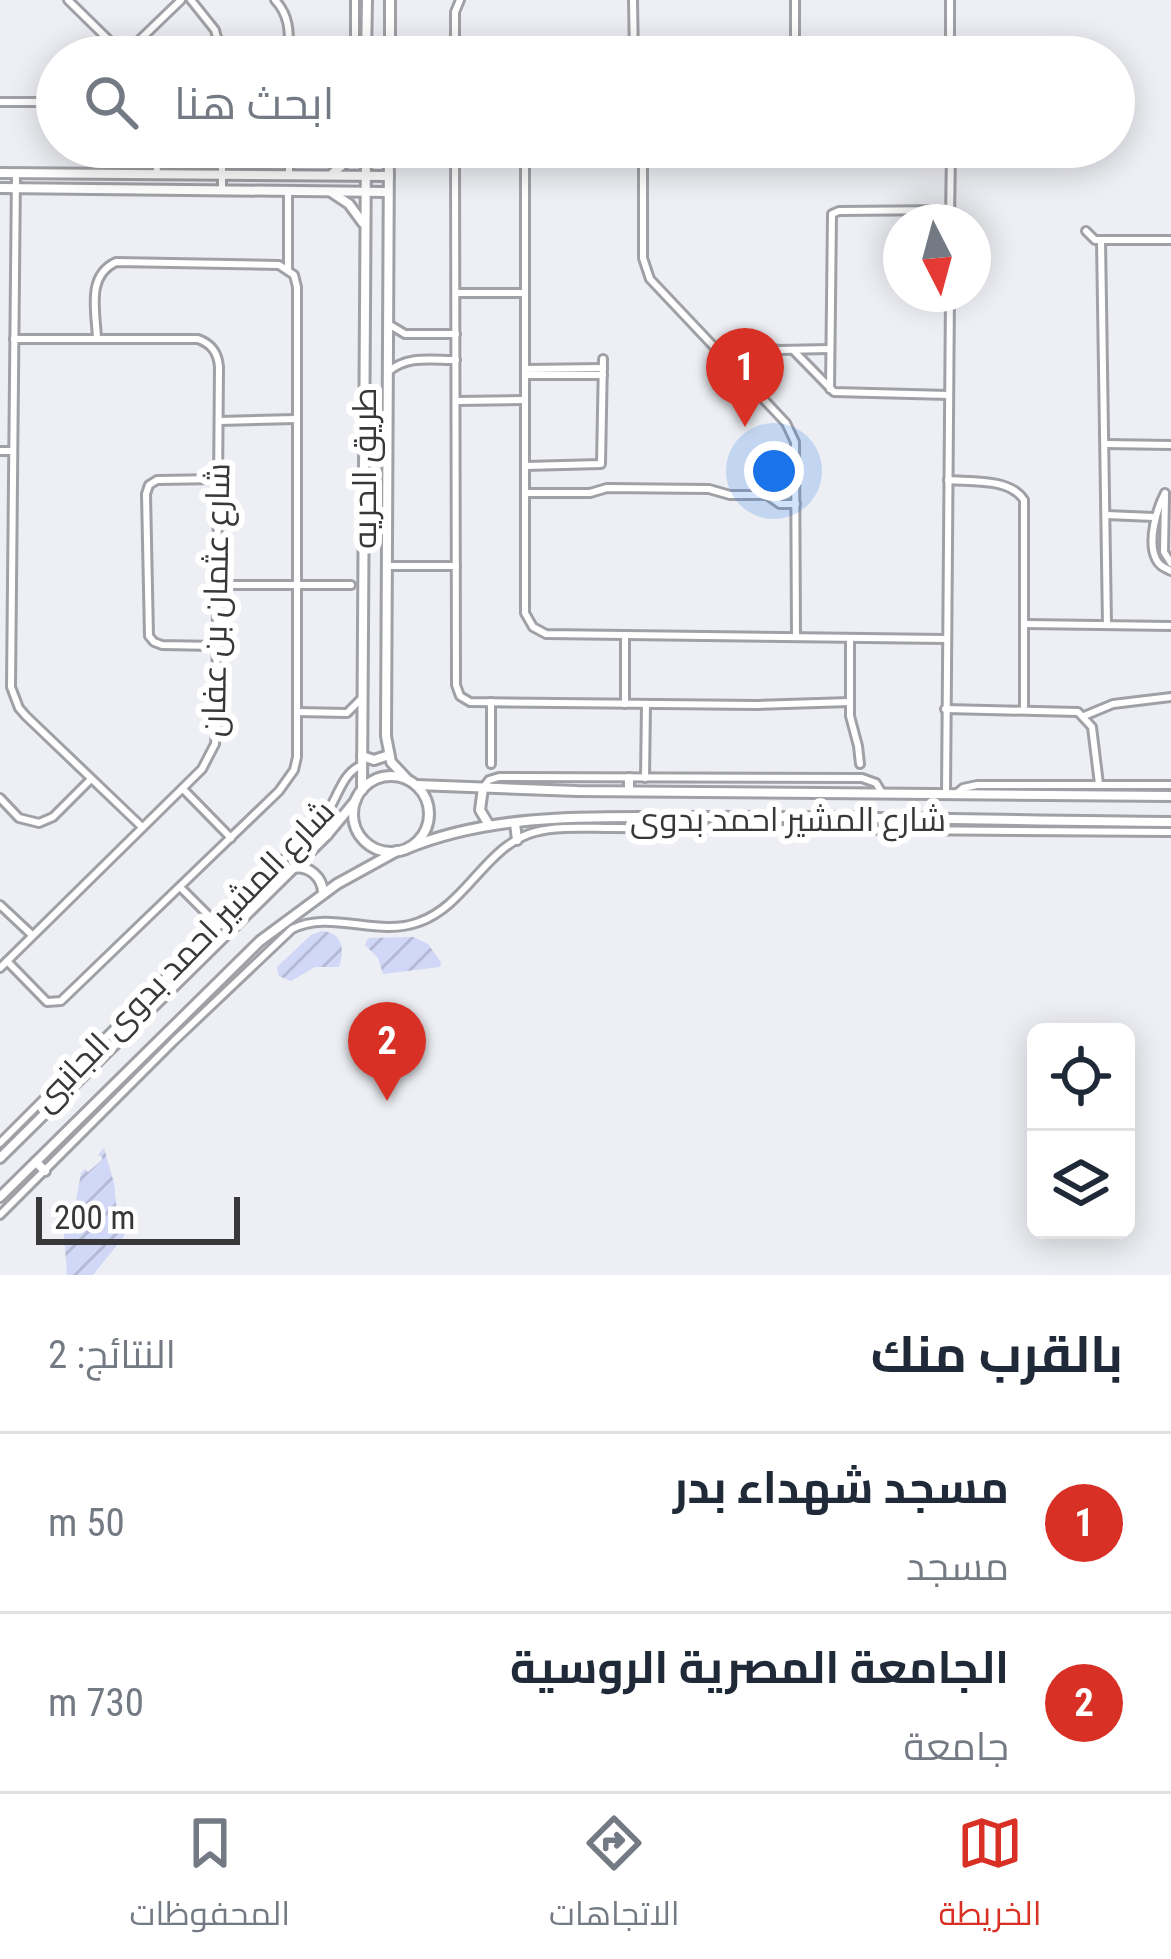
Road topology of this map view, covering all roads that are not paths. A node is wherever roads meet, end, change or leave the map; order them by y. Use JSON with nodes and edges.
{"nodes":[{"id":1,"x":68,"y":0,"type":"edge"},
{"id":2,"x":181,"y":0,"type":"edge"},
{"id":3,"x":190,"y":0,"type":"edge"},
{"id":4,"x":274,"y":0,"type":"edge"},
{"id":5,"x":355,"y":0,"type":"edge"},
{"id":6,"x":367,"y":0,"type":"edge"},
{"id":7,"x":390,"y":0,"type":"edge"},
{"id":8,"x":460,"y":0,"type":"edge"},
{"id":9,"x":633,"y":0,"type":"edge"},
{"id":10,"x":795,"y":0,"type":"edge"},
{"id":11,"x":950,"y":0,"type":"edge"},
{"id":12,"x":103,"y":36,"type":"edge"},
{"id":13,"x":143,"y":36,"type":"edge"},
{"id":14,"x":217,"y":36,"type":"edge"},
{"id":15,"x":289,"y":36,"type":"edge"},
{"id":16,"x":355,"y":36,"type":"edge"},
{"id":17,"x":366,"y":36,"type":"edge"},
{"id":18,"x":390,"y":36,"type":"edge"},
{"id":19,"x":455,"y":36,"type":"edge"},
{"id":20,"x":634,"y":36,"type":"edge"},
{"id":21,"x":795,"y":36,"type":"edge"},
{"id":22,"x":950,"y":36,"type":"edge"},
{"id":23,"x":0,"y":102,"type":"edge"},
{"id":24,"x":36,"y":102,"type":"edge"},
{"id":25,"x":157,"y":168,"type":"edge"},
{"id":26,"x":222,"y":168,"type":"edge"},
{"id":27,"x":289,"y":168,"type":"edge"},
{"id":28,"x":339,"y":168,"type":"edge"},
{"id":29,"x":365,"y":168,"type":"edge"},
{"id":30,"x":389,"y":168,"type":"edge"},
{"id":31,"x":455,"y":168,"type":"edge"},
{"id":32,"x":525,"y":168,"type":"edge"},
{"id":33,"x":643,"y":168,"type":"edge"},
{"id":34,"x":951,"y":168,"type":"edge"},
{"id":35,"x":0,"y":173,"type":"edge"},
{"id":36,"x":16,"y":173,"type":"junction"},
{"id":37,"x":157,"y":174,"type":"junction"},
{"id":38,"x":222,"y":175,"type":"junction"},
{"id":39,"x":289,"y":175,"type":"junction"},
{"id":40,"x":329,"y":176,"type":"junction"},
{"id":41,"x":366,"y":176,"type":"junction"},
{"id":42,"x":389,"y":176,"type":"junction"},
{"id":43,"x":0,"y":188,"type":"edge"},
{"id":44,"x":16,"y":188,"type":"junction"},
{"id":45,"x":222,"y":190,"type":"junction"},
{"id":46,"x":287,"y":191,"type":"junction"},
{"id":47,"x":329,"y":191,"type":"junction"},
{"id":48,"x":366,"y":191,"type":"junction"},
{"id":49,"x":389,"y":192,"type":"junction"},
{"id":50,"x":950,"y":204,"type":"edge"},
{"id":51,"x":883,"y":211,"type":"edge"},
{"id":52,"x":365,"y":228,"type":"junction"},
{"id":53,"x":1086,"y":231,"type":"dead end"},
{"id":54,"x":1101,"y":240,"type":"junction"},
{"id":55,"x":1171,"y":240,"type":"edge"},
{"id":56,"x":0,"y":253,"type":"edge"},
{"id":57,"x":14,"y":253,"type":"junction"},
{"id":58,"x":288,"y":268,"type":"junction"},
{"id":59,"x":455,"y":293,"type":"junction"},
{"id":60,"x":525,"y":293,"type":"junction"},
{"id":61,"x":950,"y":312,"type":"edge"},
{"id":62,"x":388,"y":324,"type":"junction"},
{"id":63,"x":455,"y":334,"type":"junction"},
{"id":64,"x":14,"y":339,"type":"junction"},
{"id":65,"x":97,"y":339,"type":"junction"},
{"id":66,"x":830,"y":349,"type":"junction"},
{"id":67,"x":793,"y":350,"type":"junction"},
{"id":68,"x":602,"y":358,"type":"dead end"},
{"id":69,"x":455,"y":360,"type":"junction"},
{"id":70,"x":728,"y":362,"type":"junction"},
{"id":71,"x":388,"y":372,"type":"junction"},
{"id":72,"x":525,"y":372,"type":"junction"},
{"id":73,"x":603,"y":372,"type":"junction"},
{"id":74,"x":830,"y":388,"type":"junction"},
{"id":75,"x":949,"y":395,"type":"junction"},
{"id":76,"x":525,"y":400,"type":"junction"},
{"id":77,"x":456,"y":401,"type":"junction"},
{"id":78,"x":297,"y":419,"type":"junction"},
{"id":79,"x":219,"y":421,"type":"junction"},
{"id":80,"x":1105,"y":444,"type":"junction"},
{"id":81,"x":1171,"y":445,"type":"edge"},
{"id":82,"x":0,"y":451,"type":"edge"},
{"id":83,"x":13,"y":451,"type":"junction"},
{"id":84,"x":525,"y":466,"type":"junction"},
{"id":85,"x":219,"y":479,"type":"junction"},
{"id":86,"x":948,"y":480,"type":"junction"},
{"id":87,"x":1168,"y":492,"type":"edge"},
{"id":88,"x":525,"y":493,"type":"junction"},
{"id":89,"x":796,"y":504,"type":"junction"},
{"id":90,"x":1106,"y":515,"type":"junction"},
{"id":91,"x":1154,"y":517,"type":"junction"},
{"id":92,"x":1154,"y":552,"type":"junction"},
{"id":93,"x":1164,"y":552,"type":"junction"},
{"id":94,"x":387,"y":566,"type":"junction"},
{"id":95,"x":456,"y":566,"type":"junction"},
{"id":96,"x":1171,"y":567,"type":"edge"},
{"id":97,"x":12,"y":578,"type":"junction"},
{"id":98,"x":0,"y":579,"type":"edge"},
{"id":99,"x":218,"y":585,"type":"junction"},
{"id":100,"x":297,"y":585,"type":"junction"},
{"id":101,"x":351,"y":585,"type":"dead end"},
{"id":102,"x":1024,"y":624,"type":"junction"},
{"id":103,"x":1107,"y":625,"type":"junction"},
{"id":104,"x":1171,"y":626,"type":"edge"},
{"id":105,"x":625,"y":635,"type":"junction"},
{"id":106,"x":796,"y":638,"type":"junction"},
{"id":107,"x":850,"y":638,"type":"junction"},
{"id":108,"x":946,"y":639,"type":"junction"},
{"id":109,"x":217,"y":646,"type":"junction"},
{"id":110,"x":363,"y":697,"type":"junction"},
{"id":111,"x":1171,"y":698,"type":"edge"},
{"id":112,"x":850,"y":701,"type":"junction"},
{"id":113,"x":490,"y":702,"type":"junction"},
{"id":114,"x":625,"y":704,"type":"junction"},
{"id":115,"x":646,"y":704,"type":"junction"},
{"id":116,"x":946,"y":710,"type":"junction"},
{"id":117,"x":1024,"y":710,"type":"junction"},
{"id":118,"x":297,"y":712,"type":"junction"},
{"id":119,"x":347,"y":712,"type":"junction"},
{"id":120,"x":1084,"y":716,"type":"junction"},
{"id":121,"x":362,"y":730,"type":"junction"},
{"id":122,"x":388,"y":755,"type":"junction"},
{"id":123,"x":362,"y":760,"type":"junction"},
{"id":124,"x":491,"y":764,"type":"dead end"},
{"id":125,"x":860,"y":764,"type":"dead end"},
{"id":126,"x":91,"y":778,"type":"junction"},
{"id":127,"x":629,"y":778,"type":"junction"},
{"id":128,"x":645,"y":778,"type":"junction"},
{"id":129,"x":411,"y":782,"type":"junction"},
{"id":130,"x":1029,"y":784,"type":"junction"},
{"id":131,"x":1099,"y":784,"type":"junction"},
{"id":132,"x":1171,"y":785,"type":"edge"},
{"id":133,"x":182,"y":788,"type":"junction"},
{"id":134,"x":483,"y":788,"type":"junction"},
{"id":135,"x":362,"y":790,"type":"junction"},
{"id":136,"x":629,"y":791,"type":"junction"},
{"id":137,"x":882,"y":793,"type":"junction"},
{"id":138,"x":951,"y":795,"type":"junction"},
{"id":139,"x":1030,"y":796,"type":"junction"},
{"id":140,"x":1171,"y":796,"type":"edge"},
{"id":141,"x":0,"y":798,"type":"edge"},
{"id":142,"x":356,"y":800,"type":"junction"},
{"id":143,"x":1171,"y":822,"type":"edge"},
{"id":144,"x":515,"y":823,"type":"junction"},
{"id":145,"x":539,"y":825,"type":"junction"},
{"id":146,"x":317,"y":826,"type":"junction"},
{"id":147,"x":490,"y":826,"type":"junction"},
{"id":148,"x":142,"y":827,"type":"junction"},
{"id":149,"x":1171,"y":832,"type":"edge"},
{"id":150,"x":327,"y":835,"type":"junction"},
{"id":151,"x":231,"y":838,"type":"junction"},
{"id":152,"x":517,"y":840,"type":"junction"},
{"id":153,"x":408,"y":848,"type":"junction"},
{"id":154,"x":397,"y":851,"type":"junction"},
{"id":155,"x":293,"y":868,"type":"junction"},
{"id":156,"x":180,"y":886,"type":"junction"},
{"id":157,"x":323,"y":894,"type":"junction"},
{"id":158,"x":0,"y":904,"type":"edge"},
{"id":159,"x":238,"y":908,"type":"junction"},
{"id":160,"x":247,"y":915,"type":"junction"},
{"id":161,"x":219,"y":926,"type":"junction"},
{"id":162,"x":274,"y":930,"type":"junction"},
{"id":163,"x":33,"y":935,"type":"junction"},
{"id":164,"x":280,"y":939,"type":"junction"},
{"id":165,"x":201,"y":952,"type":"junction"},
{"id":166,"x":3,"y":965,"type":"edge"},
{"id":167,"x":170,"y":1037,"type":"junction"},
{"id":168,"x":0,"y":1143,"type":"edge"},
{"id":169,"x":0,"y":1158,"type":"edge"},
{"id":170,"x":36,"y":1162,"type":"junction"},
{"id":171,"x":45,"y":1171,"type":"junction"},
{"id":172,"x":0,"y":1197,"type":"edge"},
{"id":173,"x":0,"y":1215,"type":"edge"}],
"edges":[{"from":1,"to":12,"type":"street"},
{"from":2,"to":13,"type":"street"},
{"from":3,"to":14,"type":"street"},
{"from":4,"to":15,"type":"street"},
{"from":5,"to":16,"type":"street"},
{"from":6,"to":17,"type":"street"},
{"from":7,"to":18,"type":"street"},
{"from":8,"to":19,"type":"street"},
{"from":9,"to":20,"type":"street"},
{"from":10,"to":21,"type":"street"},
{"from":11,"to":22,"type":"street"},
{"from":23,"to":24,"type":"street"},
{"from":25,"to":37,"type":"street"},
{"from":26,"to":38,"type":"street"},
{"from":27,"to":39,"type":"street"},
{"from":28,"to":40,"type":"street"},
{"from":29,"to":41,"type":"street","name":"طريق الحريه"},
{"from":30,"to":42,"type":"street","name":"طريق الحريه"},
{"from":31,"to":59,"type":"street"},
{"from":32,"to":60,"type":"street"},
{"from":33,"to":70,"type":"street"},
{"from":34,"to":50,"type":"street"},
{"from":35,"to":36,"type":"street"},
{"from":36,"to":37,"type":"street"},
{"from":36,"to":44,"type":"street"},
{"from":37,"to":38,"type":"street"},
{"from":38,"to":39,"type":"street"},
{"from":38,"to":45,"type":"street"},
{"from":39,"to":40,"type":"street"},
{"from":40,"to":41,"type":"street"},
{"from":40,"to":47,"type":"street"},
{"from":41,"to":42,"type":"street"},
{"from":41,"to":48,"type":"street","name":"طريق الحريه"},
{"from":42,"to":49,"type":"street","name":"طريق الحريه"},
{"from":43,"to":44,"type":"street"},
{"from":44,"to":45,"type":"street"},
{"from":44,"to":57,"type":"street"},
{"from":45,"to":46,"type":"street"},
{"from":46,"to":47,"type":"street"},
{"from":46,"to":58,"type":"street"},
{"from":47,"to":48,"type":"street"},
{"from":47,"to":52,"type":"street"},
{"from":48,"to":49,"type":"street"},
{"from":48,"to":52,"type":"street","name":"طريق الحريه"},
{"from":49,"to":62,"type":"street","name":"طريق الحريه"},
{"from":51,"to":66,"type":"street"},
{"from":52,"to":110,"type":"street","name":"طريق الحريه"},
{"from":53,"to":54,"type":"street"},
{"from":54,"to":55,"type":"street"},
{"from":54,"to":80,"type":"street"},
{"from":56,"to":57,"type":"street"},
{"from":57,"to":64,"type":"street"},
{"from":58,"to":65,"type":"street"},
{"from":58,"to":78,"type":"street"},
{"from":59,"to":60,"type":"street"},
{"from":59,"to":63,"type":"street"},
{"from":60,"to":72,"type":"street"},
{"from":61,"to":75,"type":"street"},
{"from":62,"to":63,"type":"street"},
{"from":62,"to":71,"type":"street","name":"طريق الحريه"},
{"from":63,"to":69,"type":"street"},
{"from":64,"to":65,"type":"street","name":"شارع عثمان بن عفان"},
{"from":64,"to":83,"type":"street"},
{"from":65,"to":79,"type":"street","name":"شارع عثمان بن عفان"},
{"from":66,"to":67,"type":"street"},
{"from":66,"to":74,"type":"street"},
{"from":67,"to":70,"type":"street"},
{"from":67,"to":74,"type":"street"},
{"from":68,"to":73,"type":"street"},
{"from":69,"to":71,"type":"street"},
{"from":69,"to":77,"type":"street"},
{"from":70,"to":89,"type":"street"},
{"from":71,"to":94,"type":"street","name":"طريق الحريه"},
{"from":72,"to":73,"type":"street"},
{"from":72,"to":76,"type":"street"},
{"from":73,"to":84,"type":"street"},
{"from":74,"to":75,"type":"street"},
{"from":75,"to":86,"type":"street"},
{"from":76,"to":77,"type":"street"},
{"from":76,"to":84,"type":"street"},
{"from":77,"to":95,"type":"street"},
{"from":78,"to":79,"type":"street"},
{"from":78,"to":100,"type":"street"},
{"from":79,"to":85,"type":"street","name":"شارع عثمان بن عفان"},
{"from":80,"to":81,"type":"street"},
{"from":80,"to":90,"type":"street"},
{"from":82,"to":83,"type":"street"},
{"from":83,"to":97,"type":"street"},
{"from":84,"to":88,"type":"street"},
{"from":85,"to":99,"type":"street","name":"شارع عثمان بن عفان"},
{"from":85,"to":109,"type":"street"},
{"from":86,"to":102,"type":"street"},
{"from":86,"to":108,"type":"street"},
{"from":87,"to":91,"type":"street"},
{"from":87,"to":93,"type":"street"},
{"from":88,"to":89,"type":"street"},
{"from":88,"to":105,"type":"street"},
{"from":89,"to":106,"type":"street"},
{"from":90,"to":91,"type":"street"},
{"from":90,"to":103,"type":"street"},
{"from":91,"to":92,"type":"street"},
{"from":92,"to":93,"type":"street"},
{"from":92,"to":96,"type":"street"},
{"from":93,"to":96,"type":"street"},
{"from":94,"to":95,"type":"street"},
{"from":94,"to":122,"type":"street","name":"طريق الحريه"},
{"from":95,"to":113,"type":"street"},
{"from":97,"to":98,"type":"street"},
{"from":97,"to":126,"type":"street"},
{"from":99,"to":100,"type":"street"},
{"from":99,"to":109,"type":"street","name":"شارع عثمان بن عفان"},
{"from":100,"to":101,"type":"street"},
{"from":100,"to":118,"type":"street"},
{"from":102,"to":103,"type":"street"},
{"from":102,"to":117,"type":"street"},
{"from":103,"to":104,"type":"street"},
{"from":105,"to":106,"type":"street"},
{"from":105,"to":114,"type":"street"},
{"from":106,"to":107,"type":"street"},
{"from":107,"to":108,"type":"street"},
{"from":107,"to":112,"type":"street"},
{"from":108,"to":116,"type":"street"},
{"from":109,"to":133,"type":"street","name":"شارع عثمان بن عفان"},
{"from":110,"to":119,"type":"street"},
{"from":110,"to":121,"type":"street","name":"طريق الحريه"},
{"from":111,"to":120,"type":"street"},
{"from":112,"to":115,"type":"street"},
{"from":112,"to":125,"type":"street"},
{"from":113,"to":114,"type":"street"},
{"from":113,"to":124,"type":"street"},
{"from":114,"to":115,"type":"street"},
{"from":115,"to":128,"type":"street"},
{"from":116,"to":117,"type":"street"},
{"from":116,"to":138,"type":"street"},
{"from":117,"to":120,"type":"street"},
{"from":118,"to":119,"type":"street"},
{"from":118,"to":151,"type":"street"},
{"from":119,"to":121,"type":"street"},
{"from":120,"to":131,"type":"street"},
{"from":121,"to":123,"type":"street","name":"طريق الحريه"},
{"from":122,"to":123,"type":"street"},
{"from":122,"to":129,"type":"street"},
{"from":123,"to":135,"type":"street","name":"طريق الحريه"},
{"from":123,"to":146,"type":"street","name":"شارع المشير احمد بدوى الجانبى"},
{"from":126,"to":141,"type":"street"},
{"from":126,"to":148,"type":"street"},
{"from":127,"to":128,"type":"street"},
{"from":127,"to":134,"type":"street"},
{"from":127,"to":136,"type":"street"},
{"from":128,"to":137,"type":"street"},
{"from":129,"to":134,"type":"street","name":"شارع المشير احمد بدوى"},
{"from":129,"to":135,"type":"street"},
{"from":129,"to":153,"type":"street"},
{"from":130,"to":131,"type":"street"},
{"from":130,"to":138,"type":"street"},
{"from":130,"to":139,"type":"street"},
{"from":131,"to":132,"type":"street"},
{"from":133,"to":148,"type":"street","name":"شارع عثمان بن عفان"},
{"from":133,"to":151,"type":"street"},
{"from":134,"to":136,"type":"street","name":"شارع المشير احمد بدوى"},
{"from":134,"to":147,"type":"street"},
{"from":135,"to":142,"type":"street"},
{"from":136,"to":137,"type":"street","name":"شارع المشير احمد بدوى"},
{"from":137,"to":138,"type":"street","name":"شارع المشير احمد بدوى"},
{"from":138,"to":139,"type":"street","name":"شارع المشير احمد بدوى"},
{"from":139,"to":140,"type":"street","name":"شارع المشير احمد بدوى"},
{"from":142,"to":150,"type":"street"},
{"from":142,"to":154,"type":"street"},
{"from":143,"to":145,"type":"street","name":"شارع المشير احمد بدوى"},
{"from":143,"to":149,"type":"street"},
{"from":144,"to":145,"type":"street","name":"شارع المشير احمد بدوى"},
{"from":144,"to":147,"type":"street","name":"شارع المشير احمد بدوى"},
{"from":144,"to":152,"type":"street"},
{"from":145,"to":149,"type":"street","name":"شارع المشير احمد بدوى الجانبى"},
{"from":145,"to":152,"type":"street","name":"شارع المشير احمد بدوى الجانبى"},
{"from":146,"to":150,"type":"street"},
{"from":146,"to":159,"type":"street","name":"شارع المشير احمد بدوى الجانبى"},
{"from":147,"to":153,"type":"street","name":"شارع المشير احمد بدوى"},
{"from":148,"to":163,"type":"street","name":"شارع عثمان بن عفان"},
{"from":150,"to":155,"type":"street"},
{"from":151,"to":156,"type":"street"},
{"from":152,"to":164,"type":"street","name":"شارع المشير احمد بدوى الجانبى"},
{"from":153,"to":154,"type":"street"},
{"from":154,"to":157,"type":"street"},
{"from":155,"to":157,"type":"street"},
{"from":155,"to":160,"type":"street"},
{"from":156,"to":161,"type":"street"},
{"from":156,"to":166,"type":"street"},
{"from":157,"to":162,"type":"street"},
{"from":158,"to":163,"type":"street"},
{"from":159,"to":160,"type":"street"},
{"from":159,"to":161,"type":"street","name":"شارع المشير احمد بدوى الجانبى"},
{"from":160,"to":165,"type":"street"},
{"from":161,"to":165,"type":"street","name":"شارع المشير احمد بدوى الجانبى"},
{"from":162,"to":164,"type":"street"},
{"from":162,"to":167,"type":"street"},
{"from":163,"to":166,"type":"street","name":"شارع عثمان بن عفان"},
{"from":164,"to":167,"type":"street","name":"شارع المشير احمد بدوى الجانبى"},
{"from":165,"to":168,"type":"street","name":"شارع المشير احمد بدوى الجانبى"},
{"from":165,"to":169,"type":"street"},
{"from":167,"to":170,"type":"street"},
{"from":167,"to":171,"type":"street","name":"شارع المشير احمد بدوى الجانبى"},
{"from":170,"to":171,"type":"street"},
{"from":170,"to":172,"type":"street"},
{"from":171,"to":173,"type":"street","name":"شارع المشير احمد بدوى الجانبى"}]}
